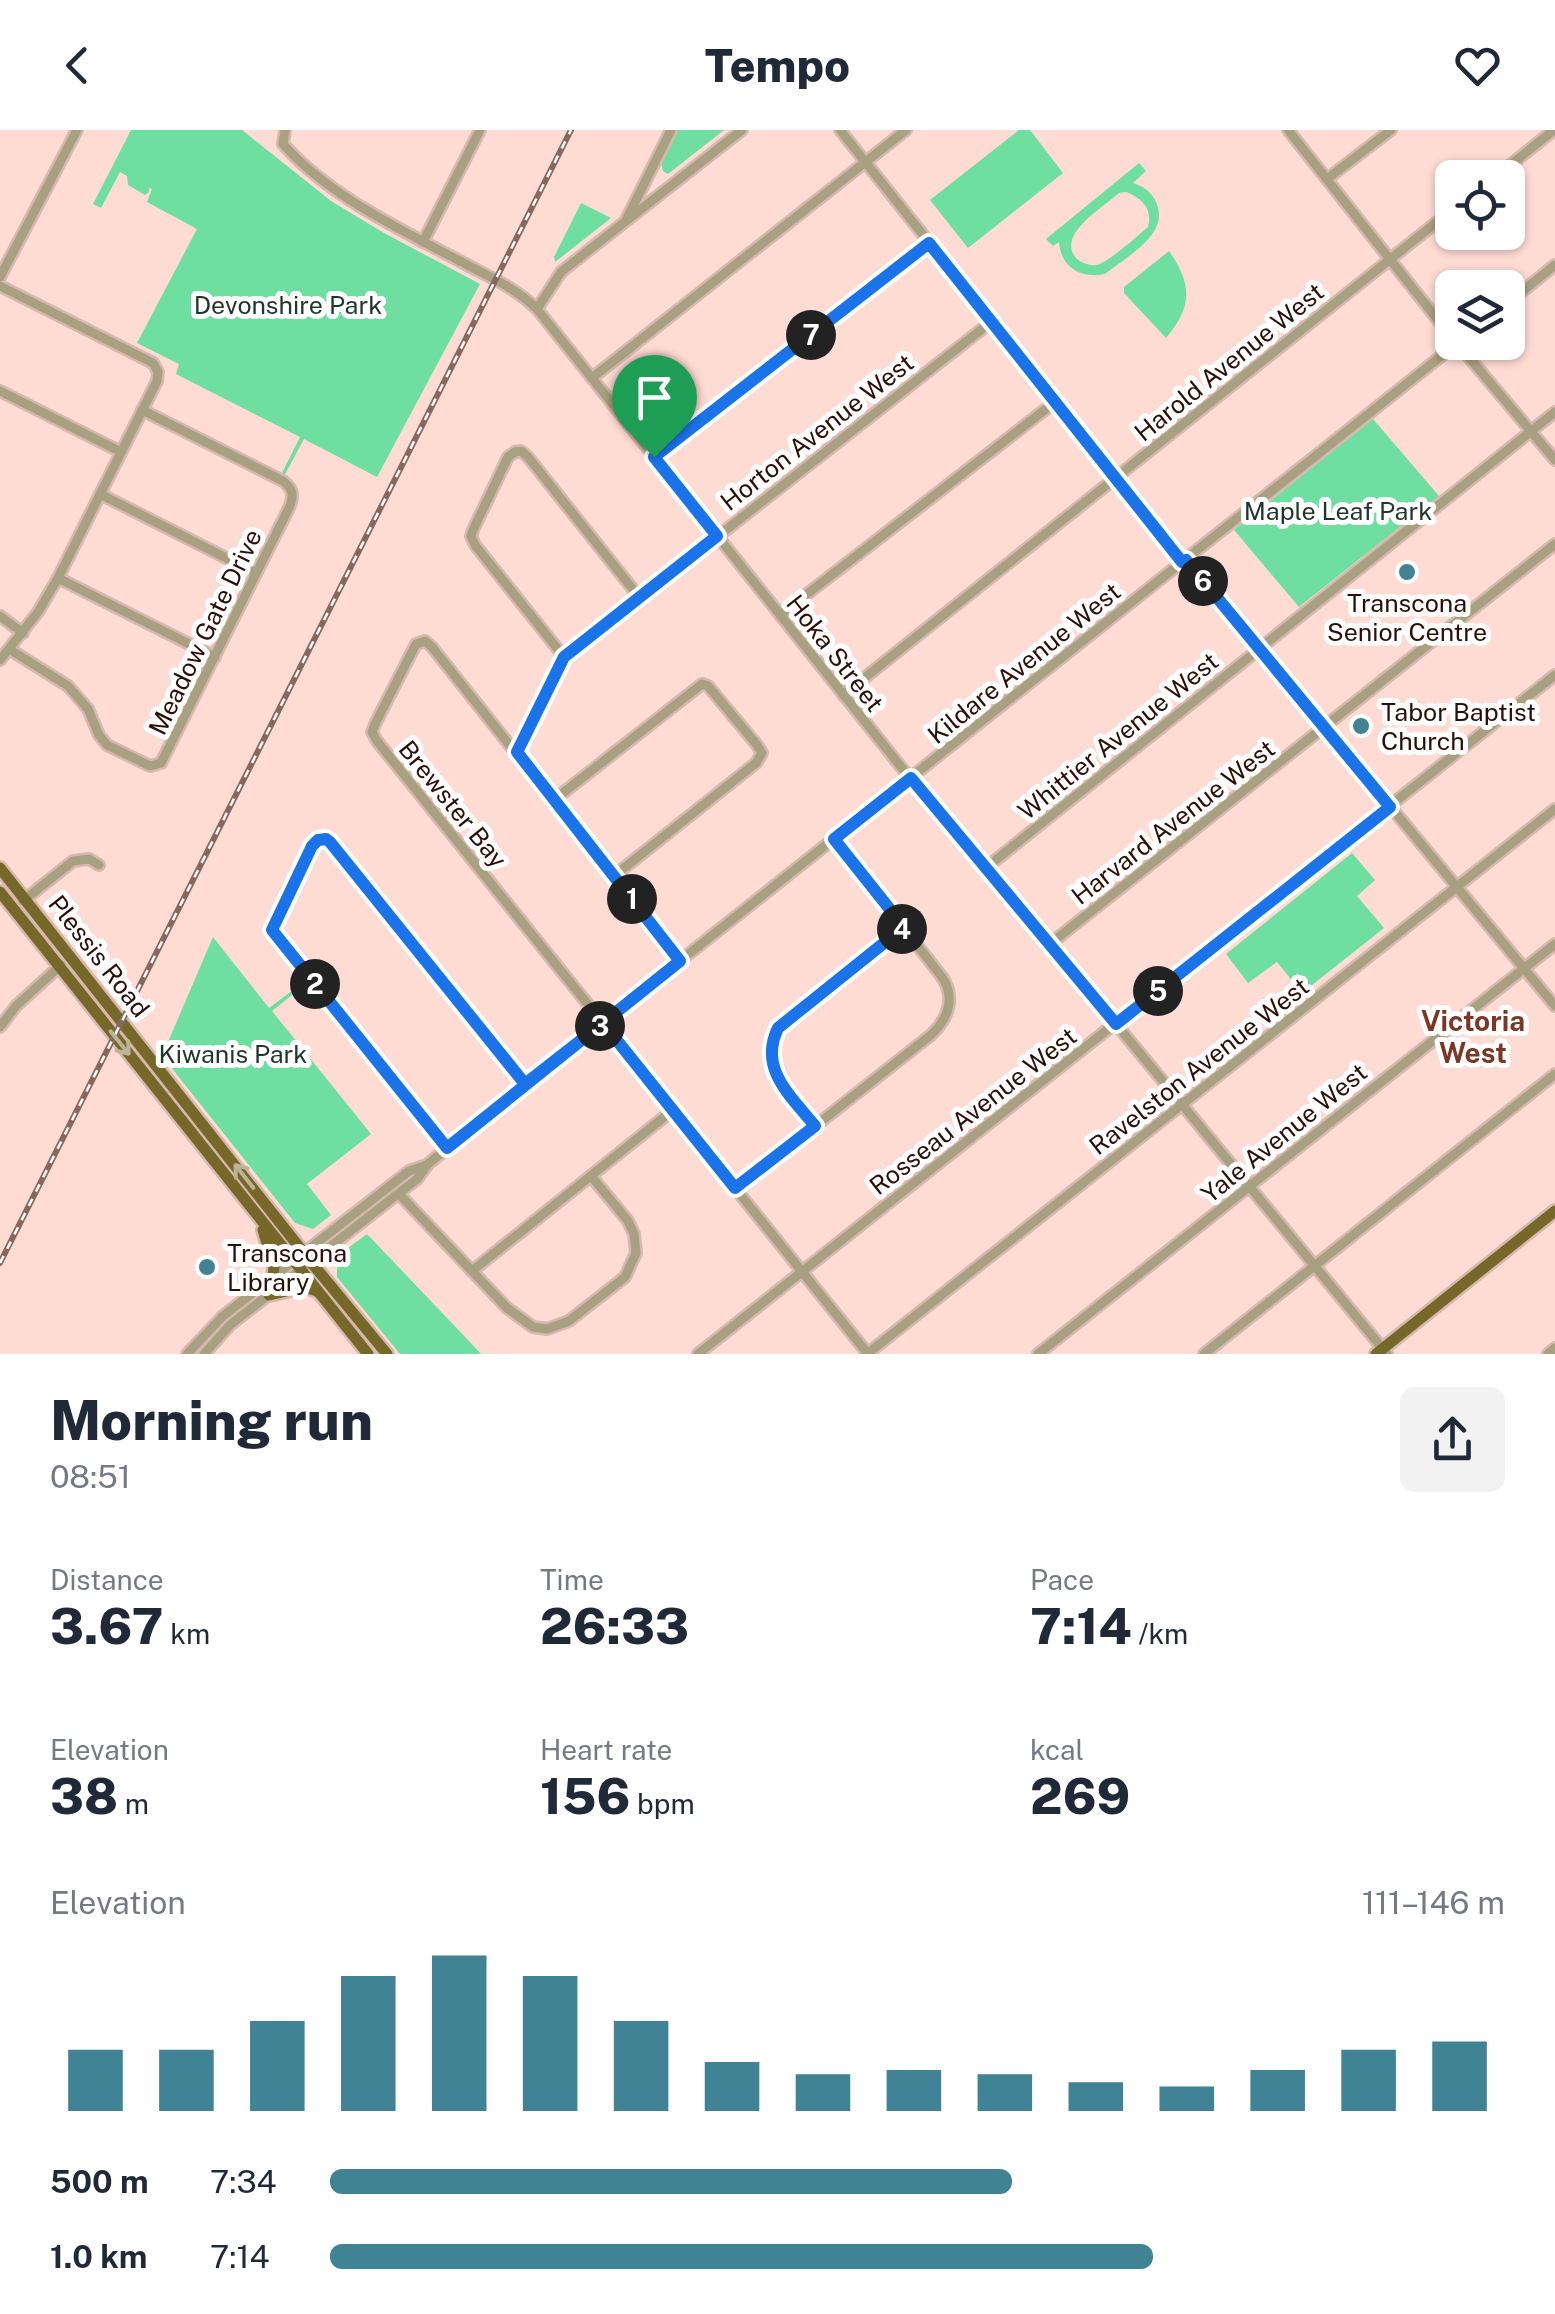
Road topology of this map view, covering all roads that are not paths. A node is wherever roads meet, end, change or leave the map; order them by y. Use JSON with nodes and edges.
{"nodes":[{"id":1,"x":76,"y":130,"type":"edge"},
{"id":2,"x":286,"y":130,"type":"edge"},
{"id":3,"x":480,"y":130,"type":"edge"},
{"id":4,"x":671,"y":130,"type":"edge"},
{"id":5,"x":742,"y":130,"type":"edge"},
{"id":6,"x":840,"y":130,"type":"edge"},
{"id":7,"x":906,"y":130,"type":"edge"},
{"id":8,"x":1288,"y":130,"type":"edge"},
{"id":9,"x":1390,"y":130,"type":"edge"},
{"id":10,"x":1553,"y":132,"type":"edge"},
{"id":11,"x":1517,"y":160,"type":"edge"},
{"id":12,"x":866,"y":162,"type":"junction"},
{"id":13,"x":652,"y":168,"type":"junction"},
{"id":14,"x":1327,"y":180,"type":"junction"},
{"id":15,"x":671,"y":185,"type":"junction"},
{"id":16,"x":626,"y":221,"type":"junction"},
{"id":17,"x":1435,"y":223,"type":"edge"},
{"id":18,"x":423,"y":242,"type":"junction"},
{"id":19,"x":929,"y":243,"type":"junction"},
{"id":20,"x":1389,"y":260,"type":"junction"},
{"id":21,"x":1555,"y":265,"type":"edge"},
{"id":22,"x":0,"y":278,"type":"edge"},
{"id":23,"x":0,"y":286,"type":"edge"},
{"id":24,"x":1525,"y":289,"type":"edge"},
{"id":25,"x":536,"y":309,"type":"junction"},
{"id":26,"x":1435,"y":316,"type":"edge"},
{"id":27,"x":990,"y":322,"type":"junction"},
{"id":28,"x":1435,"y":359,"type":"edge"},
{"id":29,"x":1471,"y":360,"type":"edge"},
{"id":30,"x":592,"y":378,"type":"junction"},
{"id":31,"x":0,"y":391,"type":"edge"},
{"id":32,"x":1055,"y":402,"type":"junction"},
{"id":33,"x":142,"y":410,"type":"junction"},
{"id":34,"x":1555,"y":412,"type":"edge"},
{"id":35,"x":1531,"y":432,"type":"junction"},
{"id":36,"x":120,"y":452,"type":"junction"},
{"id":37,"x":654,"y":457,"type":"junction"},
{"id":38,"x":1555,"y":460,"type":"edge"},
{"id":39,"x":1116,"y":478,"type":"junction"},
{"id":40,"x":100,"y":494,"type":"junction"},
{"id":41,"x":717,"y":536,"type":"junction"},
{"id":42,"x":1555,"y":544,"type":"edge"},
{"id":43,"x":1184,"y":561,"type":"junction"},
{"id":44,"x":256,"y":573,"type":"junction"},
{"id":45,"x":58,"y":578,"type":"junction"},
{"id":46,"x":639,"y":597,"type":"junction"},
{"id":47,"x":780,"y":615,"type":"junction"},
{"id":48,"x":0,"y":616,"type":"edge"},
{"id":49,"x":23,"y":633,"type":"junction"},
{"id":50,"x":1258,"y":648,"type":"junction"},
{"id":51,"x":9,"y":649,"type":"junction"},
{"id":52,"x":564,"y":657,"type":"junction"},
{"id":53,"x":214,"y":658,"type":"junction"},
{"id":54,"x":0,"y":660,"type":"edge"},
{"id":55,"x":1555,"y":675,"type":"edge"},
{"id":56,"x":843,"y":695,"type":"junction"},
{"id":57,"x":1324,"y":727,"type":"junction"},
{"id":58,"x":517,"y":752,"type":"junction"},
{"id":59,"x":911,"y":778,"type":"junction"},
{"id":60,"x":554,"y":800,"type":"junction"},
{"id":61,"x":1390,"y":807,"type":"junction"},
{"id":62,"x":1555,"y":808,"type":"edge"},
{"id":63,"x":834,"y":839,"type":"junction"},
{"id":64,"x":100,"y":864,"type":"dead end"},
{"id":65,"x":987,"y":867,"type":"junction"},
{"id":66,"x":0,"y":868,"type":"edge"},
{"id":67,"x":614,"y":876,"type":"junction"},
{"id":68,"x":1456,"y":888,"type":"junction"},
{"id":69,"x":0,"y":892,"type":"edge"},
{"id":70,"x":25,"y":899,"type":"junction"},
{"id":71,"x":14,"y":909,"type":"junction"},
{"id":72,"x":904,"y":927,"type":"junction"},
{"id":73,"x":1050,"y":944,"type":"junction"},
{"id":74,"x":1555,"y":944,"type":"edge"},
{"id":75,"x":71,"y":957,"type":"junction"},
{"id":76,"x":680,"y":961,"type":"junction"},
{"id":77,"x":59,"y":967,"type":"junction"},
{"id":78,"x":1524,"y":968,"type":"junction"},
{"id":79,"x":1555,"y":1006,"type":"edge"},
{"id":80,"x":603,"y":1023,"type":"junction"},
{"id":81,"x":1116,"y":1024,"type":"junction"},
{"id":82,"x":0,"y":1027,"type":"edge"},
{"id":83,"x":1555,"y":1074,"type":"edge"},
{"id":84,"x":525,"y":1084,"type":"junction"},
{"id":85,"x":1182,"y":1105,"type":"junction"},
{"id":86,"x":673,"y":1110,"type":"junction"},
{"id":87,"x":815,"y":1126,"type":"junction"},
{"id":88,"x":447,"y":1148,"type":"junction"},
{"id":89,"x":428,"y":1164,"type":"junction"},
{"id":90,"x":591,"y":1176,"type":"junction"},
{"id":91,"x":1249,"y":1186,"type":"junction"},
{"id":92,"x":735,"y":1188,"type":"junction"},
{"id":93,"x":398,"y":1194,"type":"junction"},
{"id":94,"x":1555,"y":1212,"type":"edge"},
{"id":95,"x":260,"y":1221,"type":"junction"},
{"id":96,"x":308,"y":1257,"type":"junction"},
{"id":97,"x":296,"y":1266,"type":"junction"},
{"id":98,"x":1315,"y":1266,"type":"junction"},
{"id":99,"x":472,"y":1271,"type":"junction"},
{"id":100,"x":801,"y":1272,"type":"junction"},
{"id":101,"x":273,"y":1276,"type":"junction"},
{"id":102,"x":317,"y":1291,"type":"junction"},
{"id":103,"x":268,"y":1295,"type":"junction"},
{"id":104,"x":1555,"y":1348,"type":"edge"},
{"id":105,"x":1382,"y":1352,"type":"edge"},
{"id":106,"x":187,"y":1354,"type":"edge"},
{"id":107,"x":204,"y":1354,"type":"edge"},
{"id":108,"x":368,"y":1354,"type":"edge"},
{"id":109,"x":387,"y":1354,"type":"edge"},
{"id":110,"x":698,"y":1354,"type":"edge"},
{"id":111,"x":868,"y":1354,"type":"edge"},
{"id":112,"x":1038,"y":1354,"type":"edge"},
{"id":113,"x":1204,"y":1354,"type":"edge"},
{"id":114,"x":1548,"y":1354,"type":"edge"}],
"edges":[{"from":1,"to":22,"type":"street"},
{"from":2,"to":18,"type":"street","name":"Hoka Street"},
{"from":3,"to":18,"type":"street"},
{"from":4,"to":13,"type":"street"},
{"from":5,"to":15,"type":"street"},
{"from":6,"to":12,"type":"street"},
{"from":7,"to":12,"type":"street"},
{"from":8,"to":14,"type":"street"},
{"from":9,"to":14,"type":"street"},
{"from":10,"to":11,"type":"street"},
{"from":12,"to":19,"type":"street"},
{"from":12,"to":30,"type":"street"},
{"from":13,"to":15,"type":"street"},
{"from":13,"to":16,"type":"street"},
{"from":14,"to":20,"type":"street"},
{"from":15,"to":16,"type":"street"},
{"from":16,"to":25,"type":"street"},
{"from":17,"to":20,"type":"street","name":"Harold Avenue West"},
{"from":18,"to":25,"type":"street","name":"Hoka Street"},
{"from":19,"to":27,"type":"street"},
{"from":19,"to":37,"type":"street"},
{"from":20,"to":26,"type":"street"},
{"from":20,"to":39,"type":"street","name":"Harold Avenue West"},
{"from":21,"to":24,"type":"street"},
{"from":23,"to":33,"type":"street"},
{"from":25,"to":30,"type":"street","name":"Hoka Street"},
{"from":27,"to":32,"type":"street"},
{"from":27,"to":41,"type":"street","name":"Horton Avenue West"},
{"from":28,"to":43,"type":"street","name":"Kildare Avenue West"},
{"from":29,"to":35,"type":"street"},
{"from":30,"to":37,"type":"street","name":"Hoka Street"},
{"from":31,"to":36,"type":"street"},
{"from":32,"to":39,"type":"street"},
{"from":32,"to":47,"type":"street"},
{"from":33,"to":36,"type":"street"},
{"from":33,"to":44,"type":"street","name":"Meadow Gate Drive"},
{"from":34,"to":35,"type":"street","name":"Whittier Avenue West"},
{"from":35,"to":38,"type":"street"},
{"from":35,"to":50,"type":"street","name":"Whittier Avenue West"},
{"from":36,"to":40,"type":"street"},
{"from":37,"to":41,"type":"street","name":"Hoka Street"},
{"from":39,"to":43,"type":"street"},
{"from":39,"to":56,"type":"street","name":"Harold Avenue West"},
{"from":40,"to":44,"type":"street"},
{"from":40,"to":45,"type":"street"},
{"from":41,"to":46,"type":"street","name":"Horton Avenue West"},
{"from":41,"to":47,"type":"street","name":"Hoka Street"},
{"from":42,"to":57,"type":"street","name":"Harvard Avenue West"},
{"from":43,"to":50,"type":"street"},
{"from":43,"to":59,"type":"street","name":"Kildare Avenue West"},
{"from":44,"to":53,"type":"street","name":"Meadow Gate Drive"},
{"from":45,"to":49,"type":"street"},
{"from":45,"to":53,"type":"street"},
{"from":46,"to":52,"type":"street","name":"Horton Avenue West"},
{"from":46,"to":52,"type":"street"},
{"from":47,"to":56,"type":"street","name":"Hoka Street"},
{"from":48,"to":49,"type":"street"},
{"from":49,"to":51,"type":"street"},
{"from":50,"to":57,"type":"street"},
{"from":50,"to":65,"type":"street","name":"Whittier Avenue West"},
{"from":51,"to":53,"type":"street","name":"Meadow Gate Drive"},
{"from":51,"to":54,"type":"street"},
{"from":52,"to":58,"type":"street","name":"Horton Avenue West"},
{"from":55,"to":61,"type":"street","name":"Rosseau Avenue West"},
{"from":56,"to":59,"type":"street","name":"Hoka Street"},
{"from":57,"to":61,"type":"street"},
{"from":57,"to":73,"type":"street","name":"Harvard Avenue West"},
{"from":58,"to":60,"type":"street","name":"Brewster Bay"},
{"from":58,"to":80,"type":"street","name":"Brewster Bay"},
{"from":59,"to":63,"type":"street","name":"Kildare Avenue West"},
{"from":59,"to":65,"type":"street","name":"Hoka Street"},
{"from":60,"to":67,"type":"street","name":"Brewster Bay"},
{"from":60,"to":67,"type":"street"},
{"from":61,"to":68,"type":"street"},
{"from":61,"to":81,"type":"street","name":"Rosseau Avenue West"},
{"from":62,"to":68,"type":"street","name":"Ravelston Avenue West"},
{"from":63,"to":72,"type":"street"},
{"from":63,"to":76,"type":"street","name":"Kildare Avenue West"},
{"from":64,"to":70,"type":"street"},
{"from":65,"to":73,"type":"street","name":"Hoka Street"},
{"from":66,"to":70,"type":"main road","name":"Plessis Road"},
{"from":67,"to":76,"type":"street","name":"Brewster Bay"},
{"from":68,"to":78,"type":"street"},
{"from":68,"to":85,"type":"street","name":"Ravelston Avenue West"},
{"from":69,"to":71,"type":"main road","name":"Plessis Road"},
{"from":70,"to":71,"type":"street"},
{"from":70,"to":75,"type":"main road","name":"Plessis Road"},
{"from":71,"to":77,"type":"main road","name":"Plessis Road"},
{"from":72,"to":87,"type":"street"},
{"from":72,"to":87,"type":"street"},
{"from":73,"to":81,"type":"street","name":"Hoka Street"},
{"from":74,"to":78,"type":"street","name":"Yale Avenue West"},
{"from":75,"to":77,"type":"street"},
{"from":96,"to":75,"type":"main road","name":"Plessis Road","one_way":true},
{"from":76,"to":80,"type":"street","name":"Kildare Avenue West"},
{"from":77,"to":82,"type":"street"},
{"from":77,"to":95,"type":"main road","name":"Plessis Road","one_way":true},
{"from":78,"to":79,"type":"street"},
{"from":78,"to":91,"type":"street","name":"Yale Avenue West"},
{"from":80,"to":84,"type":"street","name":"Kildare Avenue West"},
{"from":80,"to":86,"type":"street"},
{"from":81,"to":85,"type":"street","name":"Hoka Street"},
{"from":81,"to":100,"type":"street","name":"Rosseau Avenue West"},
{"from":83,"to":98,"type":"street"},
{"from":84,"to":88,"type":"street","name":"Kildare Avenue West"},
{"from":84,"to":88,"type":"street"},
{"from":85,"to":91,"type":"street","name":"Hoka Street"},
{"from":85,"to":111,"type":"street","name":"Ravelston Avenue West"},
{"from":86,"to":90,"type":"street"},
{"from":86,"to":92,"type":"street"},
{"from":87,"to":92,"type":"street"},
{"from":88,"to":89,"type":"street","name":"Kildare Avenue West"},
{"from":89,"to":93,"type":"street","name":"Kildare Avenue West"},
{"from":89,"to":96,"type":"street","name":"Kildare Avenue West"},
{"from":90,"to":99,"type":"street"},
{"from":90,"to":99,"type":"street"},
{"from":91,"to":98,"type":"street","name":"Hoka Street"},
{"from":91,"to":112,"type":"street","name":"Yale Avenue West"},
{"from":92,"to":100,"type":"street"},
{"from":93,"to":96,"type":"street","name":"Kildare Avenue West"},
{"from":93,"to":99,"type":"street"},
{"from":94,"to":105,"type":"main road"},
{"from":95,"to":97,"type":"main road","name":"Plessis Road"},
{"from":95,"to":101,"type":"main road"},
{"from":96,"to":97,"type":"street"},
{"from":96,"to":109,"type":"main road","name":"Plessis Road"},
{"from":97,"to":101,"type":"street"},
{"from":97,"to":102,"type":"main road","name":"Plessis Road"},
{"from":97,"to":103,"type":"street"},
{"from":98,"to":105,"type":"street","name":"Hoka Street"},
{"from":98,"to":113,"type":"street"},
{"from":100,"to":110,"type":"street","name":"Rosseau Avenue West"},
{"from":100,"to":111,"type":"street"},
{"from":101,"to":106,"type":"street"},
{"from":102,"to":103,"type":"main road"},
{"from":102,"to":108,"type":"main road","name":"Plessis Road"},
{"from":103,"to":107,"type":"street"},
{"from":104,"to":114,"type":"street"}]}
